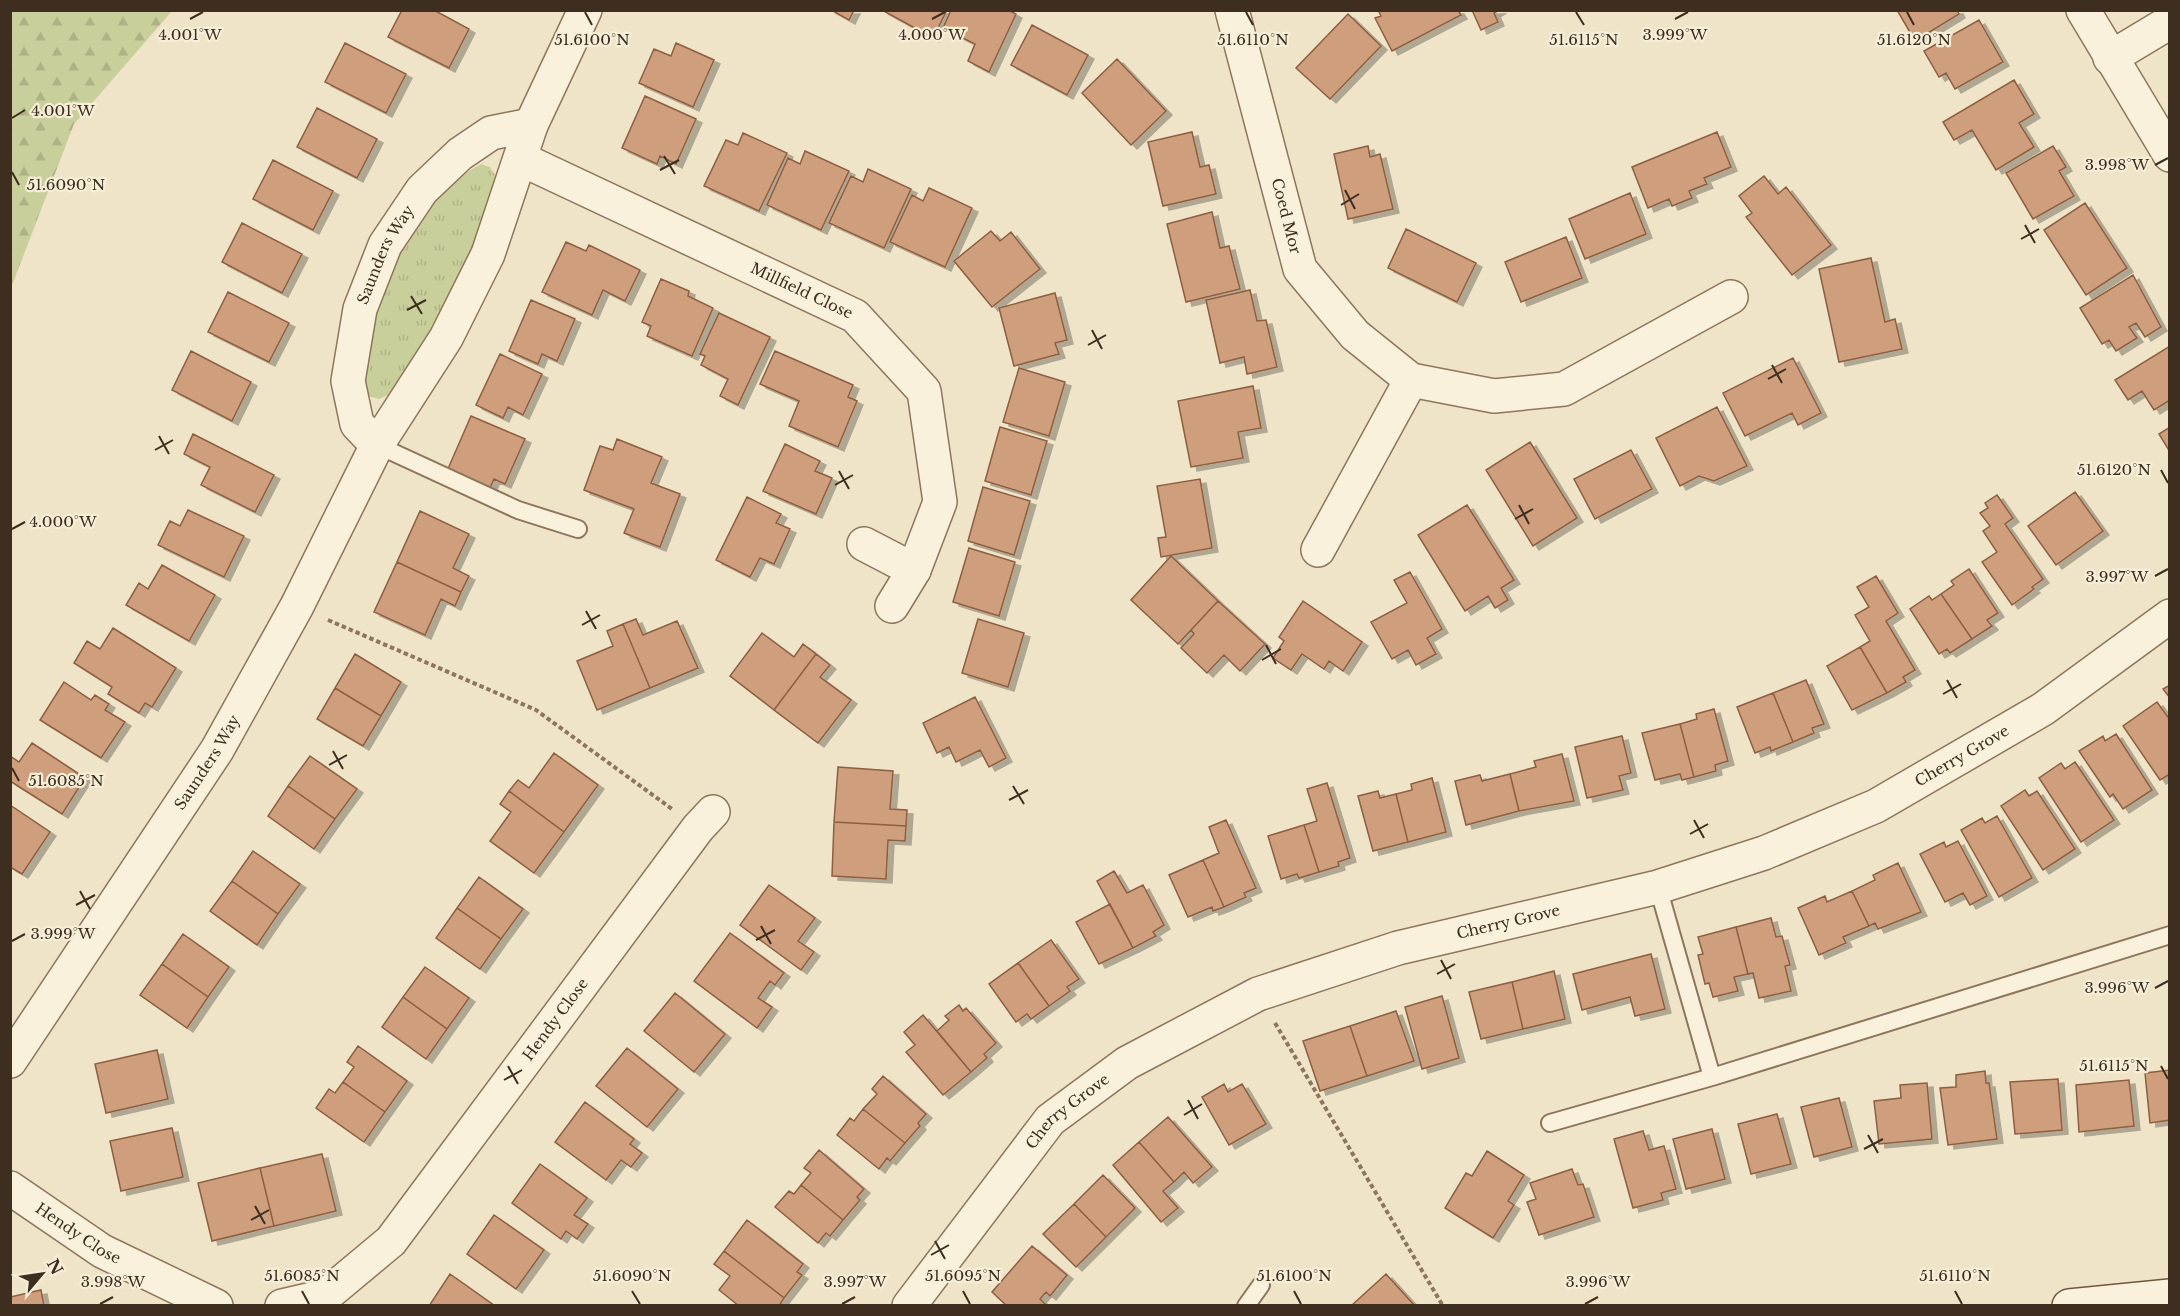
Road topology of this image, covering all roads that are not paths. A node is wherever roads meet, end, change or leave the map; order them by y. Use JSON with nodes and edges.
{"nodes":[{"id":1,"x":585,"y":10,"type":"edge"},
{"id":2,"x":1232,"y":10,"type":"edge"},
{"id":3,"x":2083,"y":10,"type":"edge"},
{"id":4,"x":2169,"y":22,"type":"edge"},
{"id":5,"x":2110,"y":58,"type":"junction"},
{"id":6,"x":531,"y":124,"type":"junction"},
{"id":7,"x":2169,"y":155,"type":"edge"},
{"id":8,"x":521,"y":159,"type":"junction"},
{"id":9,"x":1731,"y":297,"type":"dead end"},
{"id":10,"x":1411,"y":380,"type":"junction"},
{"id":11,"x":377,"y":445,"type":"junction"},
{"id":12,"x":578,"y":529,"type":"dead end"},
{"id":13,"x":864,"y":544,"type":"dead end"},
{"id":14,"x":1318,"y":550,"type":"dead end"},
{"id":15,"x":914,"y":570,"type":"junction"},
{"id":16,"x":892,"y":606,"type":"dead end"},
{"id":17,"x":2169,"y":616,"type":"edge"},
{"id":18,"x":706,"y":820,"type":"road end"},
{"id":19,"x":1658,"y":886,"type":"junction"},
{"id":20,"x":2169,"y":935,"type":"edge"},
{"id":21,"x":10,"y":1061,"type":"edge"},
{"id":22,"x":1712,"y":1077,"type":"junction"},
{"id":23,"x":1550,"y":1123,"type":"dead end"},
{"id":24,"x":10,"y":1188,"type":"edge"},
{"id":25,"x":1261,"y":1285,"type":"dead end"},
{"id":26,"x":2169,"y":1296,"type":"edge"},
{"id":27,"x":216,"y":1305,"type":"edge"},
{"id":28,"x":282,"y":1305,"type":"edge"},
{"id":29,"x":909,"y":1305,"type":"edge"},
{"id":30,"x":1246,"y":1305,"type":"edge"},
{"id":31,"x":2069,"y":1305,"type":"edge"}],
"edges":[{"from":1,"to":6,"type":"street","name":"Saunders Way"},
{"from":2,"to":10,"type":"street","name":"Coed Mor"},
{"from":3,"to":5,"type":"street"},
{"from":4,"to":5,"type":"street"},
{"from":5,"to":7,"type":"street"},
{"from":6,"to":8,"type":"street","name":"Saunders Way"},
{"from":6,"to":11,"type":"street","name":"Saunders Way"},
{"from":8,"to":11,"type":"street","name":"Saunders Way"},
{"from":8,"to":15,"type":"street","name":"Millfield Close"},
{"from":9,"to":10,"type":"street","name":"Coed Mor"},
{"from":10,"to":14,"type":"street"},
{"from":11,"to":12,"type":"lane"},
{"from":11,"to":21,"type":"street","name":"Saunders Way"},
{"from":13,"to":15,"type":"street"},
{"from":15,"to":16,"type":"street","name":"Millfield Close"},
{"from":17,"to":19,"type":"street","name":"Cherry Grove"},
{"from":18,"to":28,"type":"street","name":"Hendy Close"},
{"from":19,"to":22,"type":"lane"},
{"from":19,"to":29,"type":"street","name":"Cherry Grove"},
{"from":20,"to":22,"type":"lane"},
{"from":22,"to":23,"type":"lane"},
{"from":24,"to":27,"type":"street","name":"Hendy Close"},
{"from":25,"to":30,"type":"lane"},
{"from":26,"to":31,"type":"street"}]}
